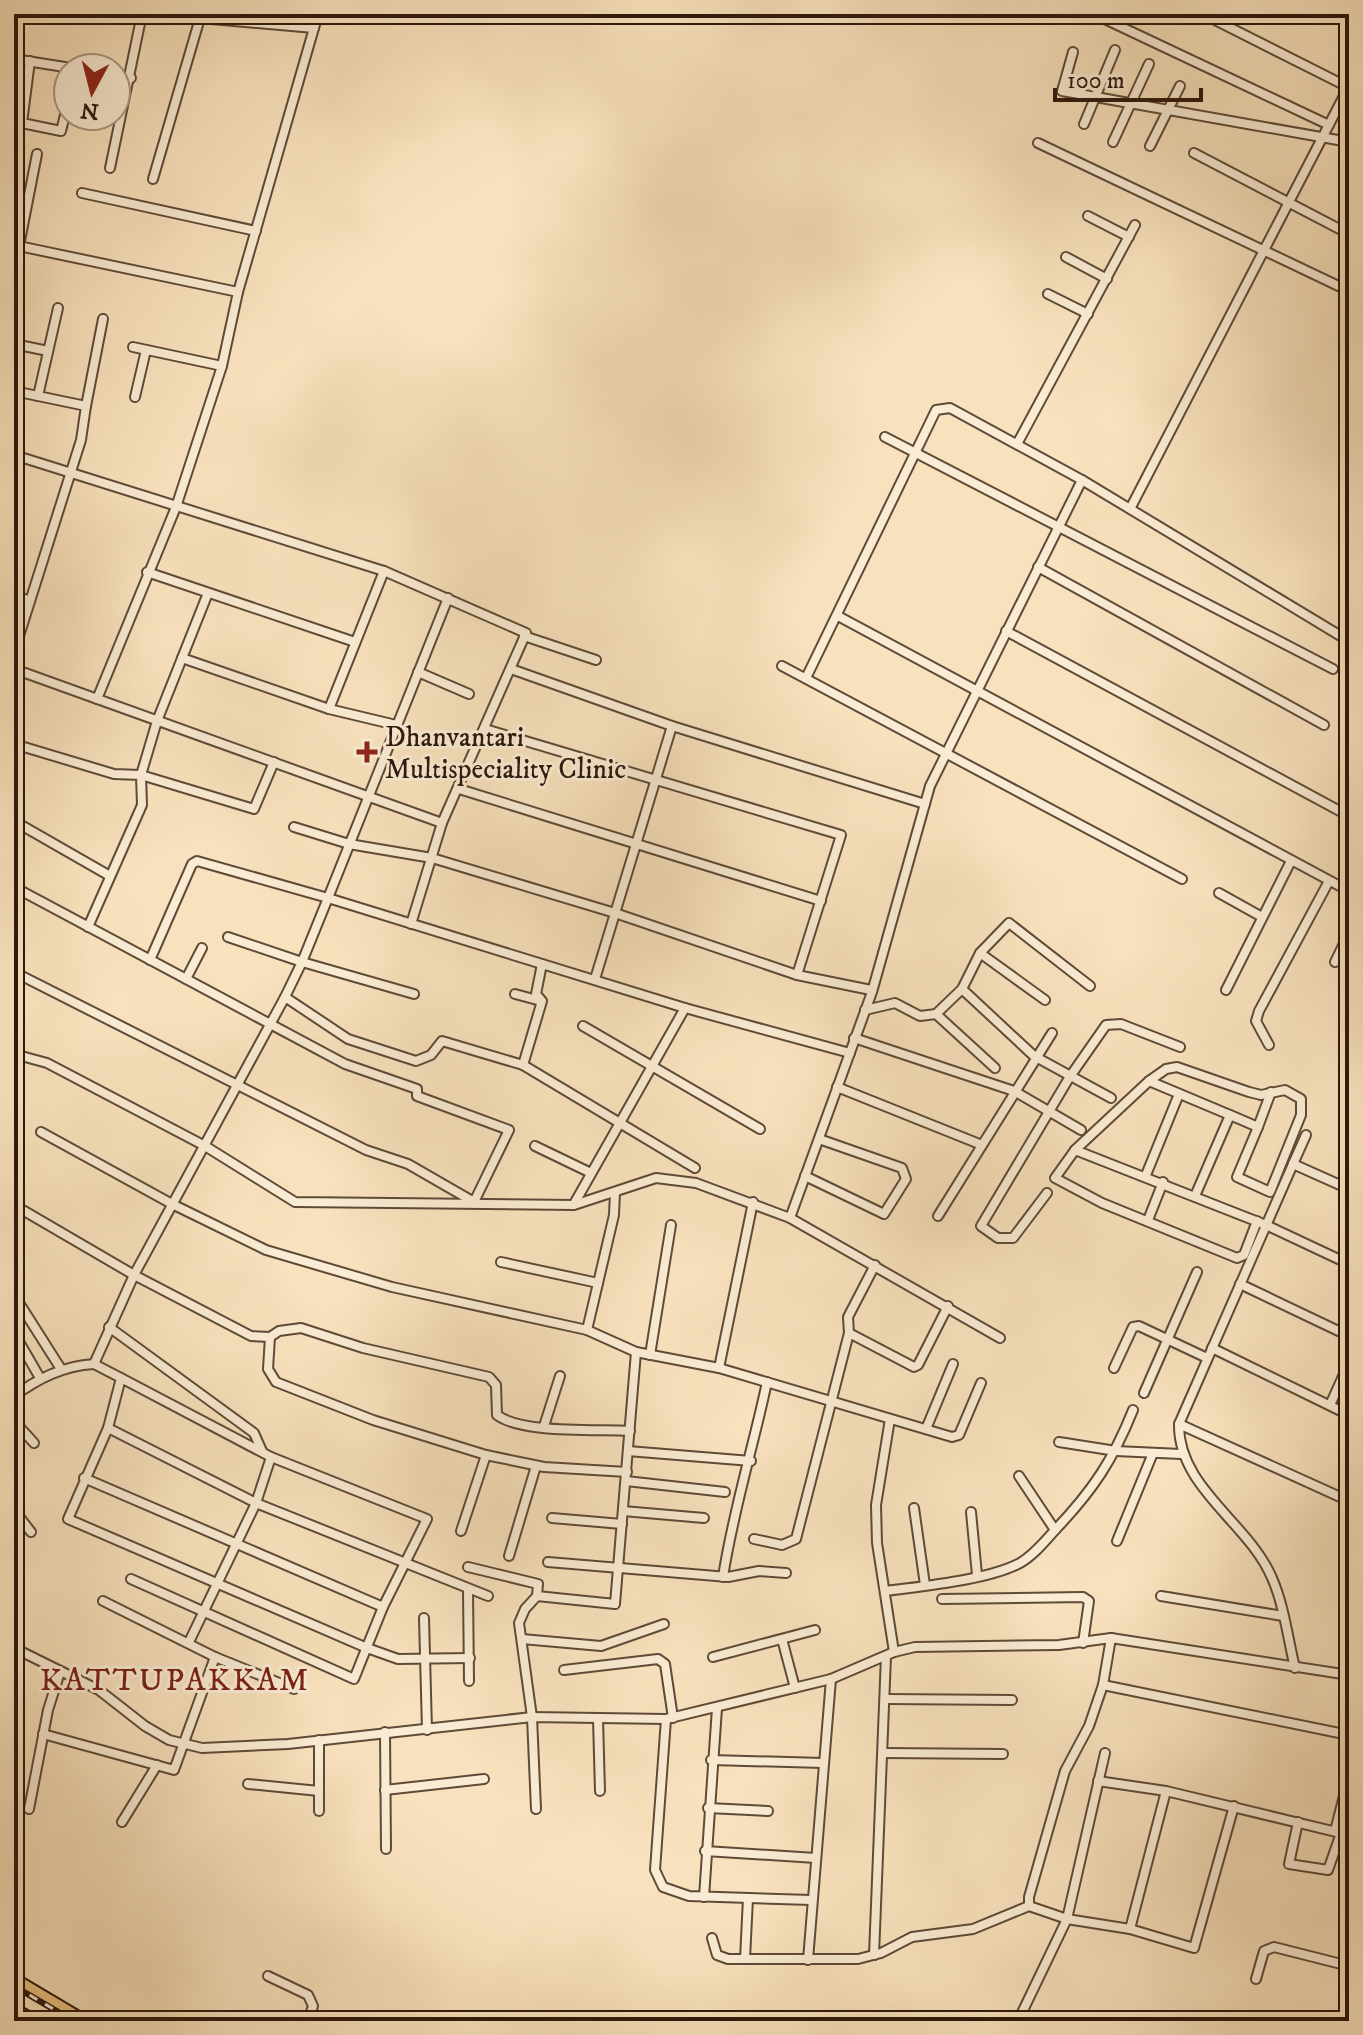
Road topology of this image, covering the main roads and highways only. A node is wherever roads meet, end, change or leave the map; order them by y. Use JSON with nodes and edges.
{"nodes":[{"id":1,"x":14,"y":1980,"type":"edge"},
{"id":2,"x":14,"y":2010,"type":"edge"},
{"id":3,"x":33,"y":2021,"type":"edge"},
{"id":4,"x":83,"y":2021,"type":"edge"}],
"edges":[{"from":1,"to":4,"type":"main road"},
{"from":2,"to":3,"type":"main road"}]}
